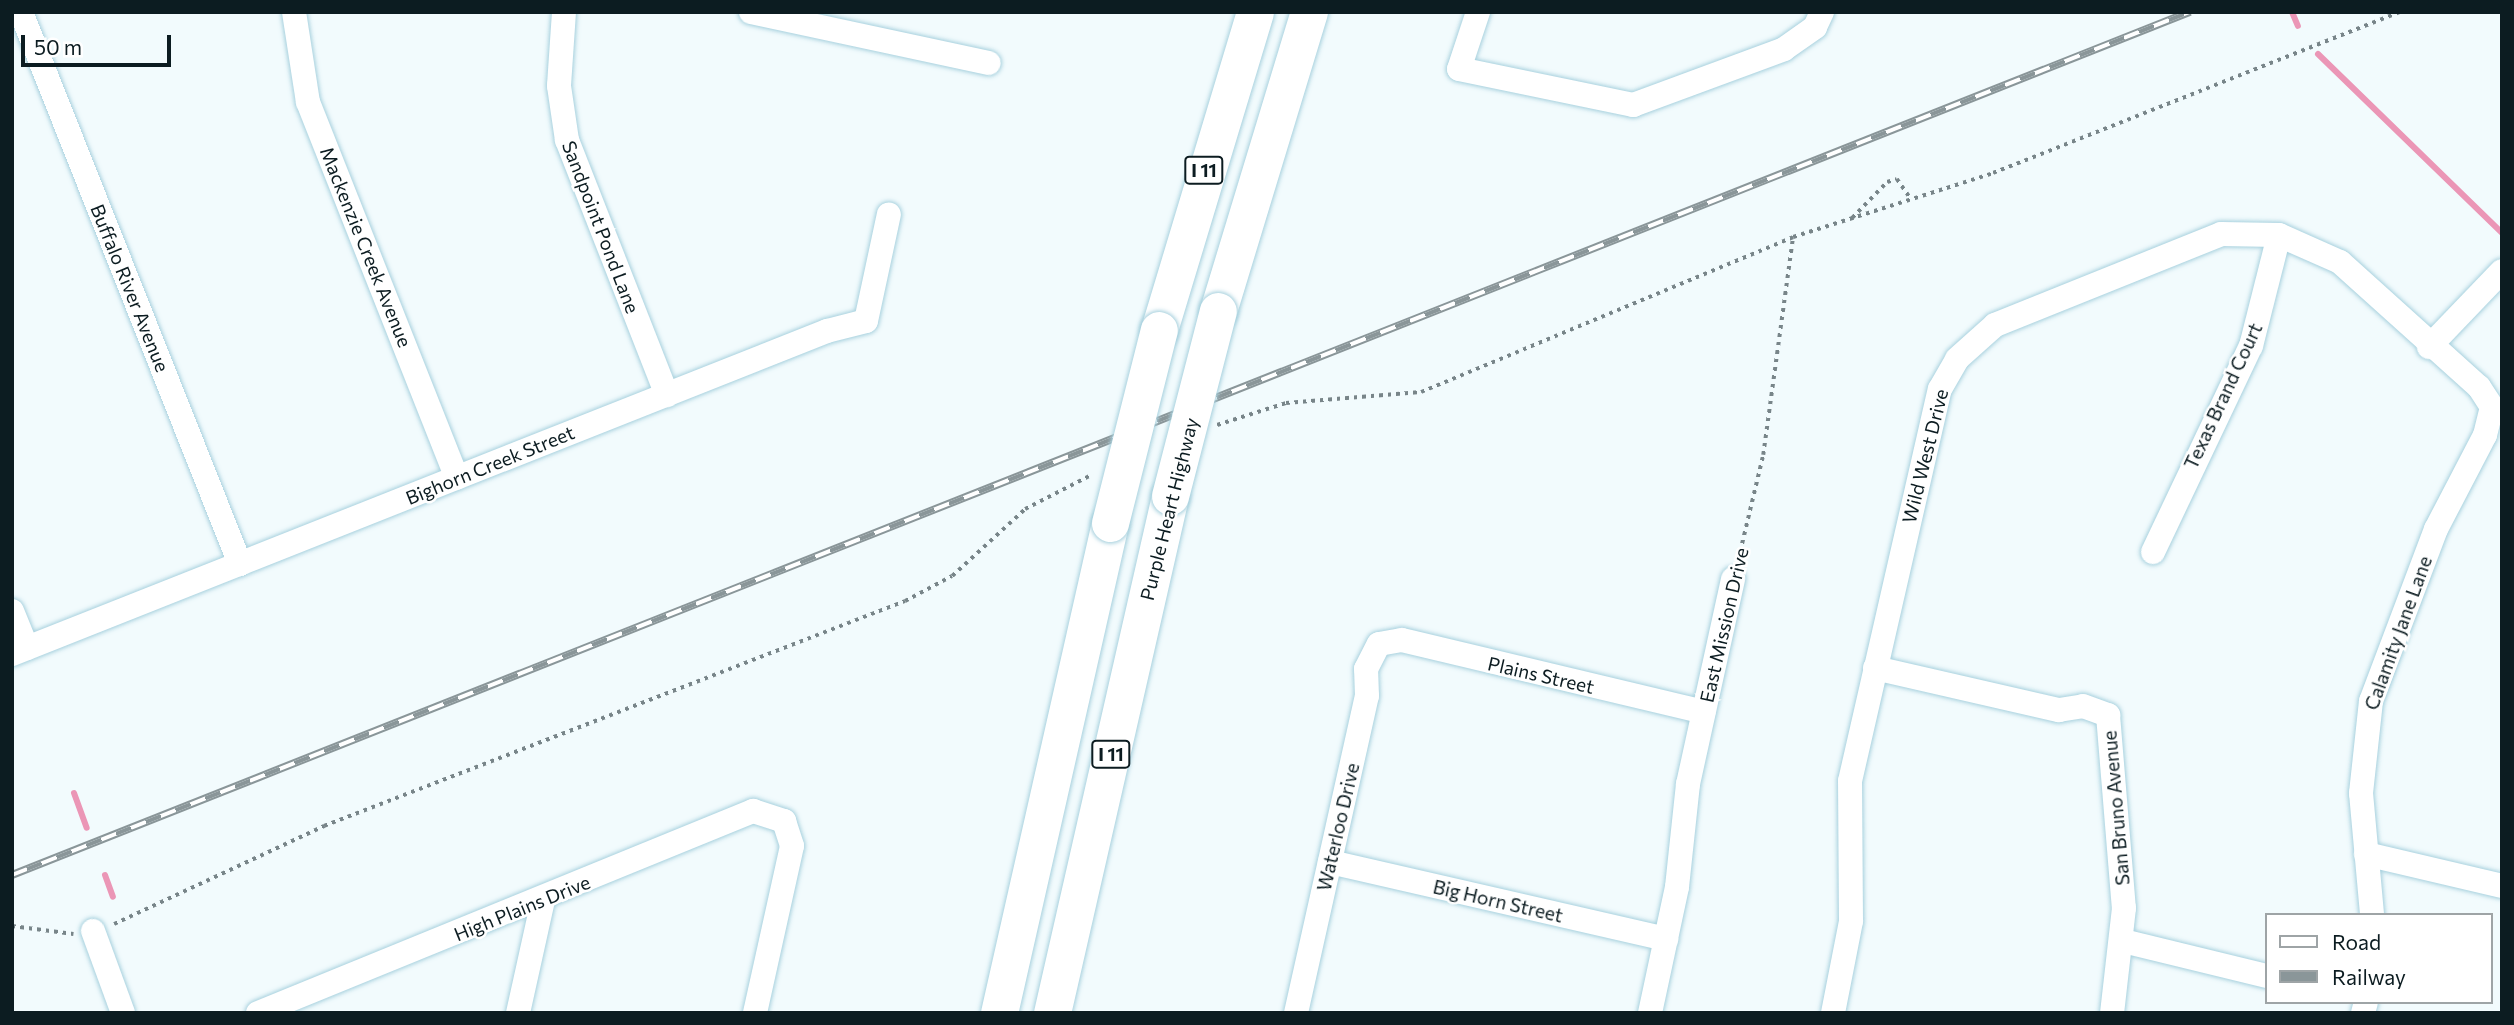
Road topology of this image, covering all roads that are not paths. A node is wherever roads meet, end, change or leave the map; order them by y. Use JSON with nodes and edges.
{"nodes":[{"id":1,"x":21,"y":12,"type":"edge"},
{"id":2,"x":294,"y":12,"type":"edge"},
{"id":3,"x":564,"y":12,"type":"edge"},
{"id":4,"x":751,"y":12,"type":"edge"},
{"id":5,"x":1255,"y":12,"type":"edge"},
{"id":6,"x":1309,"y":12,"type":"edge"},
{"id":7,"x":1478,"y":12,"type":"edge"},
{"id":8,"x":1822,"y":12,"type":"edge"},
{"id":9,"x":989,"y":63,"type":"dead end"},
{"id":10,"x":889,"y":214,"type":"dead end"},
{"id":11,"x":2279,"y":235,"type":"junction"},
{"id":12,"x":2502,"y":271,"type":"edge"},
{"id":13,"x":2429,"y":347,"type":"junction"},
{"id":14,"x":667,"y":395,"type":"junction"},
{"id":15,"x":2492,"y":407,"type":"joint"},
{"id":16,"x":457,"y":478,"type":"junction"},
{"id":17,"x":2152,"y":552,"type":"dead end"},
{"id":18,"x":240,"y":564,"type":"junction"},
{"id":19,"x":1733,"y":579,"type":"road end"},
{"id":20,"x":12,"y":611,"type":"edge"},
{"id":21,"x":1379,"y":644,"type":"joint"},
{"id":22,"x":20,"y":651,"type":"edge"},
{"id":23,"x":1875,"y":668,"type":"junction"},
{"id":24,"x":1704,"y":712,"type":"junction"},
{"id":25,"x":2366,"y":854,"type":"junction"},
{"id":26,"x":1330,"y":862,"type":"junction"},
{"id":27,"x":2502,"y":886,"type":"edge"},
{"id":28,"x":543,"y":900,"type":"junction"},
{"id":29,"x":2372,"y":913,"type":"edge"},
{"id":30,"x":93,"y":931,"type":"dead end"},
{"id":31,"x":1666,"y":939,"type":"junction"},
{"id":32,"x":2123,"y":941,"type":"junction"},
{"id":33,"x":2266,"y":976,"type":"edge"},
{"id":34,"x":285,"y":1007,"type":"edge"},
{"id":35,"x":123,"y":1013,"type":"edge"},
{"id":36,"x":258,"y":1013,"type":"edge"},
{"id":37,"x":518,"y":1013,"type":"edge"},
{"id":38,"x":755,"y":1013,"type":"edge"},
{"id":39,"x":999,"y":1013,"type":"edge"},
{"id":40,"x":1052,"y":1013,"type":"edge"},
{"id":41,"x":1296,"y":1013,"type":"edge"},
{"id":42,"x":1650,"y":1013,"type":"edge"},
{"id":43,"x":1833,"y":1013,"type":"edge"},
{"id":44,"x":2112,"y":1013,"type":"edge"}],
"edges":[{"from":1,"to":18,"type":"street","name":"Buffalo River Avenue"},
{"from":2,"to":16,"type":"street","name":"Mackenzie Creek Avenue"},
{"from":3,"to":14,"type":"street","name":"Sandpoint Pond Lane"},
{"from":4,"to":9,"type":"street"},
{"from":5,"to":39,"type":"highway","number":"I 11","bridge":true},
{"from":6,"to":40,"type":"highway","name":"Purple Heart Highway","number":"I 11","bridge":true},
{"from":7,"to":8,"type":"street"},
{"from":10,"to":14,"type":"street","name":"Bighorn Creek Street"},
{"from":11,"to":13,"type":"street","name":"Wild West Drive"},
{"from":11,"to":17,"type":"street","name":"Texas Brand Court"},
{"from":11,"to":23,"type":"street","name":"Wild West Drive"},
{"from":12,"to":13,"type":"street"},
{"from":13,"to":15,"type":"street","name":"Wild West Drive"},
{"from":14,"to":16,"type":"street","name":"Bighorn Creek Street"},
{"from":15,"to":25,"type":"street","name":"Calamity Jane Lane"},
{"from":16,"to":18,"type":"street","name":"Bighorn Creek Street"},
{"from":18,"to":22,"type":"street","name":"Bighorn Creek Street"},
{"from":19,"to":24,"type":"street","name":"East Mission Drive"},
{"from":20,"to":22,"type":"street"},
{"from":21,"to":24,"type":"street","name":"Plains Street"},
{"from":21,"to":26,"type":"street","name":"Waterloo Drive"},
{"from":23,"to":32,"type":"street","name":"San Bruno Avenue"},
{"from":23,"to":43,"type":"street","name":"Wild West Drive"},
{"from":24,"to":31,"type":"street","name":"East Mission Drive"},
{"from":25,"to":27,"type":"street"},
{"from":25,"to":29,"type":"street","name":"Calamity Jane Lane"},
{"from":26,"to":31,"type":"street","name":"Big Horn Street"},
{"from":26,"to":41,"type":"street","name":"Waterloo Drive"},
{"from":28,"to":34,"type":"street","name":"High Plains Drive"},
{"from":28,"to":37,"type":"street"},
{"from":28,"to":38,"type":"street","name":"High Plains Drive"},
{"from":30,"to":35,"type":"street"},
{"from":31,"to":42,"type":"street","name":"East Mission Drive"},
{"from":32,"to":33,"type":"street"},
{"from":32,"to":44,"type":"street","name":"San Bruno Avenue"},
{"from":34,"to":36,"type":"street","name":"High Plains Drive"}]}
